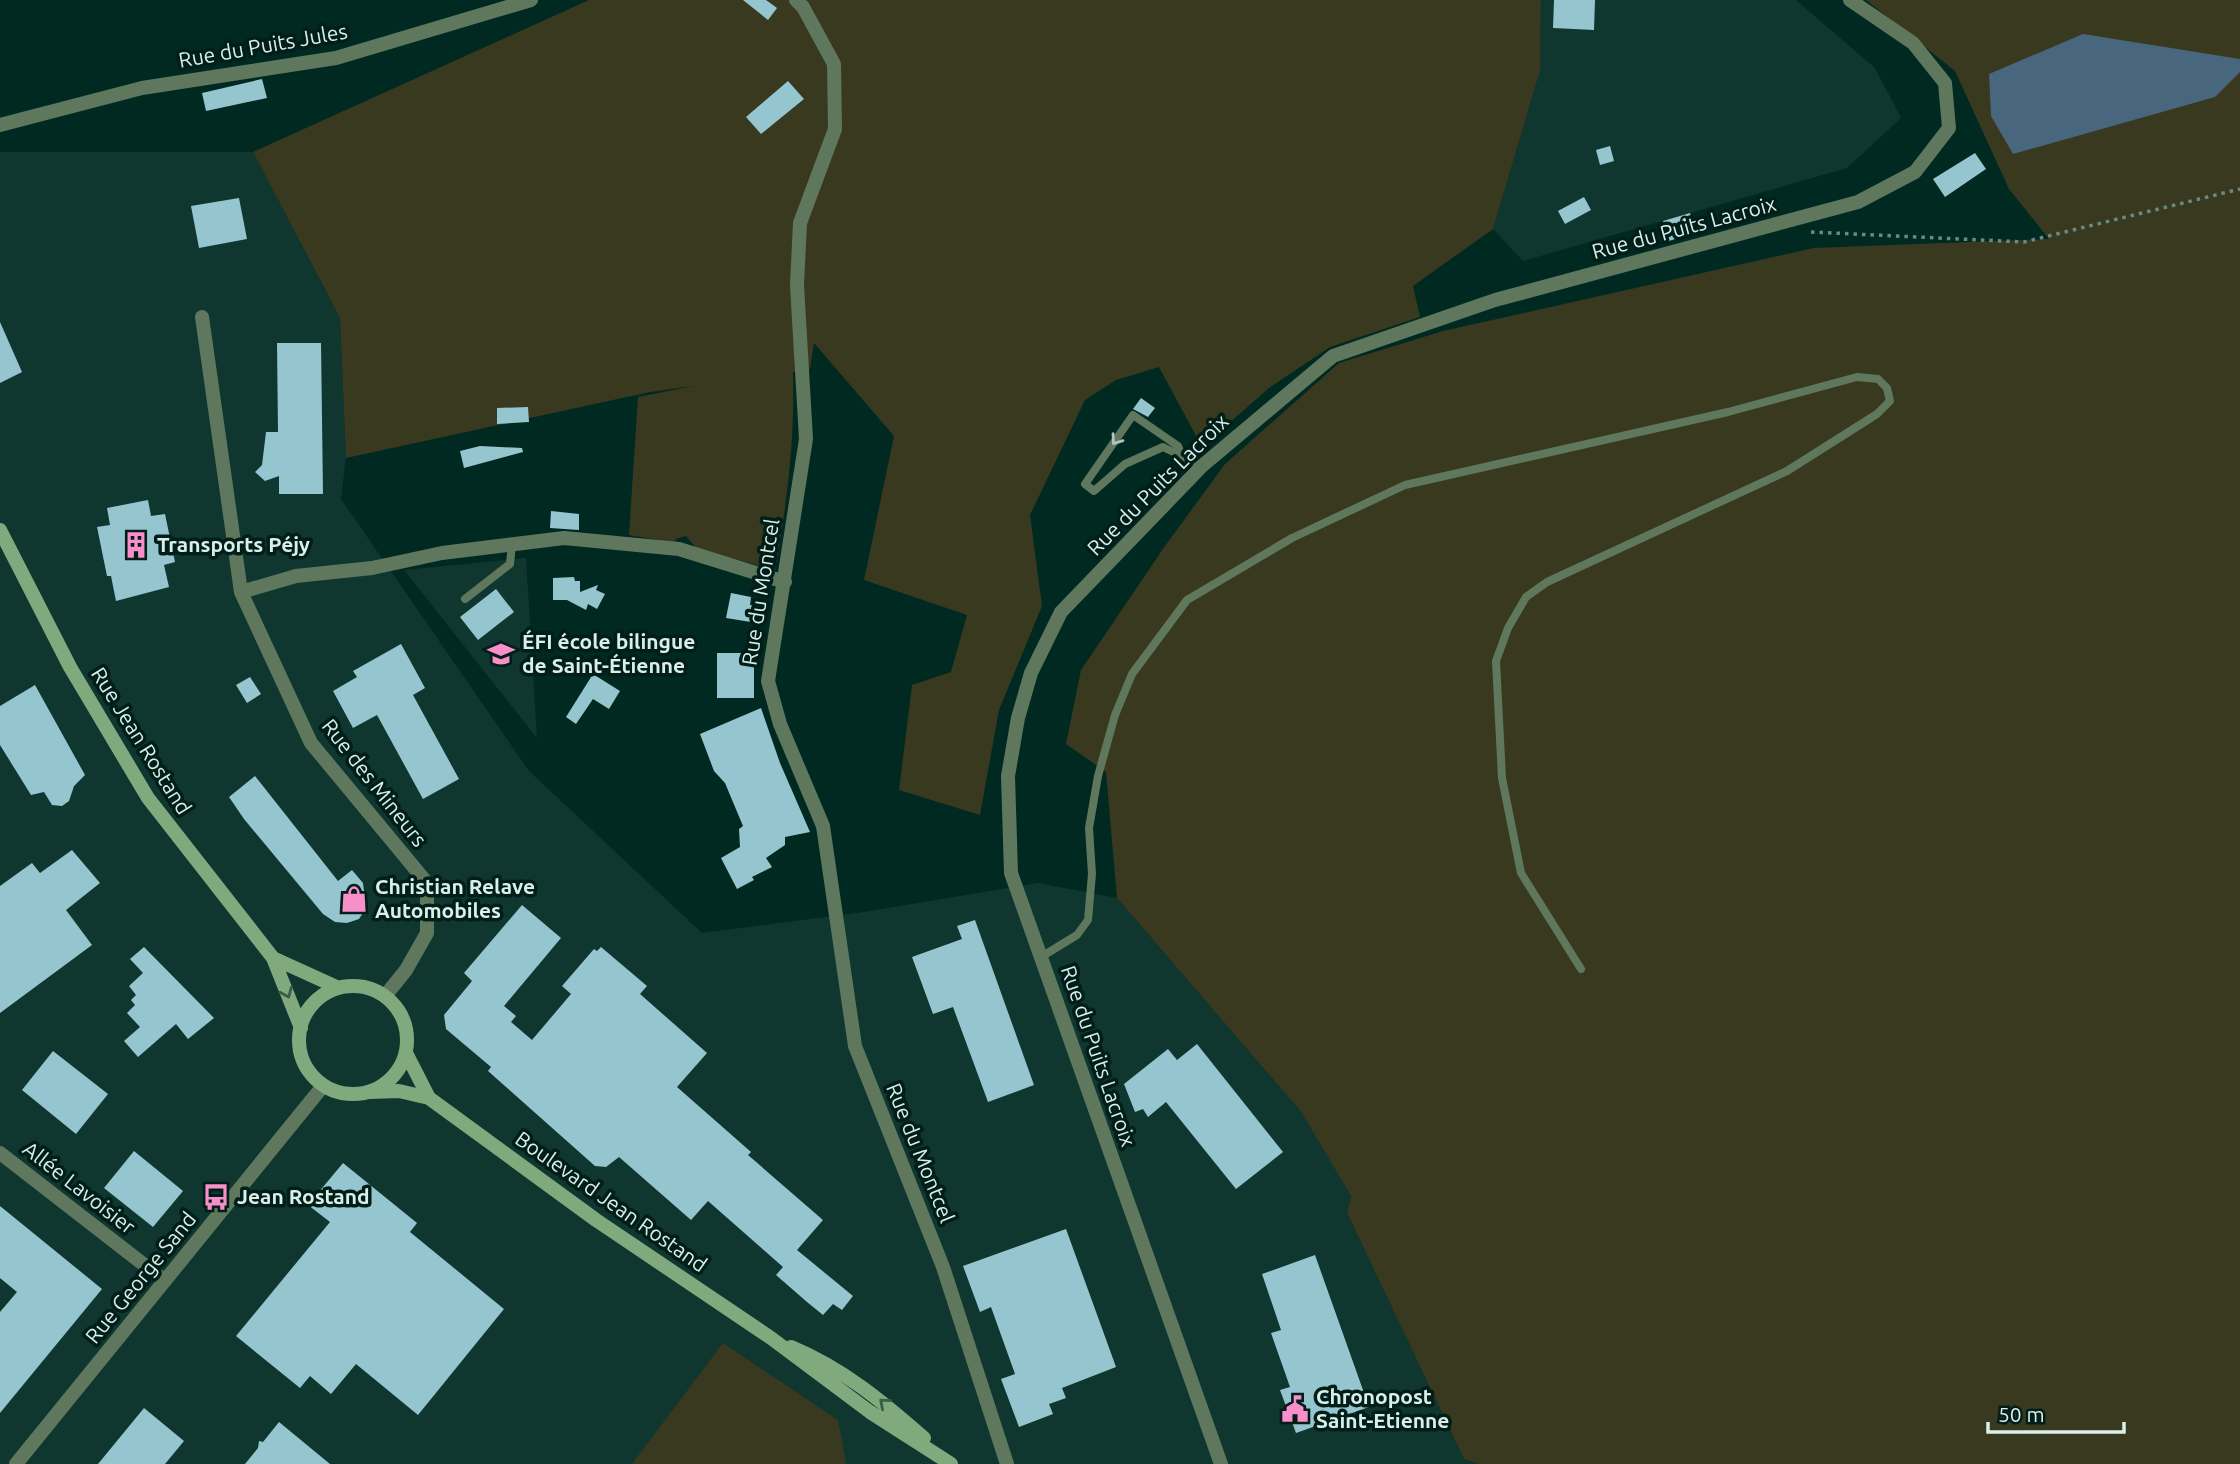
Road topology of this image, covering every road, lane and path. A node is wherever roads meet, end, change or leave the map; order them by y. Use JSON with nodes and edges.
{"nodes":[{"id":1,"x":531,"y":0,"type":"edge"},
{"id":2,"x":796,"y":0,"type":"edge"},
{"id":3,"x":1850,"y":0,"type":"edge"},
{"id":4,"x":0,"y":125,"type":"edge"},
{"id":5,"x":2240,"y":189,"type":"edge"},
{"id":6,"x":1806,"y":232,"type":"dead end"},
{"id":7,"x":202,"y":317,"type":"dead end"},
{"id":8,"x":1181,"y":453,"type":"junction"},
{"id":9,"x":1202,"y":466,"type":"junction"},
{"id":10,"x":0,"y":530,"type":"edge"},
{"id":11,"x":512,"y":544,"type":"junction"},
{"id":12,"x":785,"y":582,"type":"junction"},
{"id":13,"x":241,"y":592,"type":"junction"},
{"id":14,"x":465,"y":599,"type":"dead end"},
{"id":15,"x":1041,"y":957,"type":"junction"},
{"id":16,"x":273,"y":958,"type":"junction"},
{"id":17,"x":1581,"y":969,"type":"dead end"},
{"id":18,"x":340,"y":988,"type":"junction"},
{"id":19,"x":385,"y":996,"type":"junction"},
{"id":20,"x":300,"y":1028,"type":"junction"},
{"id":21,"x":406,"y":1053,"type":"junction"},
{"id":22,"x":323,"y":1086,"type":"junction"},
{"id":23,"x":369,"y":1092,"type":"junction"},
{"id":24,"x":429,"y":1098,"type":"junction"},
{"id":25,"x":0,"y":1153,"type":"edge"},
{"id":26,"x":165,"y":1281,"type":"junction"},
{"id":27,"x":16,"y":1464,"type":"edge"},
{"id":28,"x":953,"y":1464,"type":"edge"},
{"id":29,"x":1007,"y":1464,"type":"edge"},
{"id":30,"x":1221,"y":1464,"type":"edge"}],
"edges":[{"from":1,"to":4,"type":"street","name":"Rue du Puits Jules"},
{"from":2,"to":12,"type":"street","name":"Rue du Montcel"},
{"from":3,"to":9,"type":"street","name":"Rue du Puits Lacroix"},
{"from":5,"to":6,"type":"path"},
{"from":7,"to":13,"type":"street","name":"Rue des Mineurs"},
{"from":8,"to":8,"type":"lane","one_way":true},
{"from":8,"to":9,"type":"lane"},
{"from":9,"to":15,"type":"street","name":"Rue du Puits Lacroix"},
{"from":10,"to":16,"type":"main road","name":"Rue Jean Rostand"},
{"from":11,"to":12,"type":"street"},
{"from":11,"to":13,"type":"street"},
{"from":11,"to":14,"type":"lane"},
{"from":12,"to":29,"type":"street","name":"Rue du Montcel"},
{"from":13,"to":19,"type":"street","name":"Rue des Mineurs"},
{"from":15,"to":17,"type":"lane"},
{"from":15,"to":30,"type":"street","name":"Rue du Puits Lacroix"},
{"from":16,"to":18,"type":"main road"},
{"from":16,"to":20,"type":"main road","one_way":true},
{"from":18,"to":19,"type":"main road"},
{"from":18,"to":20,"type":"main road"},
{"from":19,"to":21,"type":"main road"},
{"from":20,"to":22,"type":"main road"},
{"from":21,"to":23,"type":"main road"},
{"from":21,"to":24,"type":"main road"},
{"from":22,"to":23,"type":"main road"},
{"from":22,"to":26,"type":"street","name":"Rue George Sand"},
{"from":23,"to":24,"type":"main road"},
{"from":24,"to":28,"type":"main road","name":"Boulevard Jean Rostand"},
{"from":25,"to":26,"type":"street","name":"Allée Lavoisier"},
{"from":26,"to":27,"type":"street","name":"Rue George Sand"}]}
